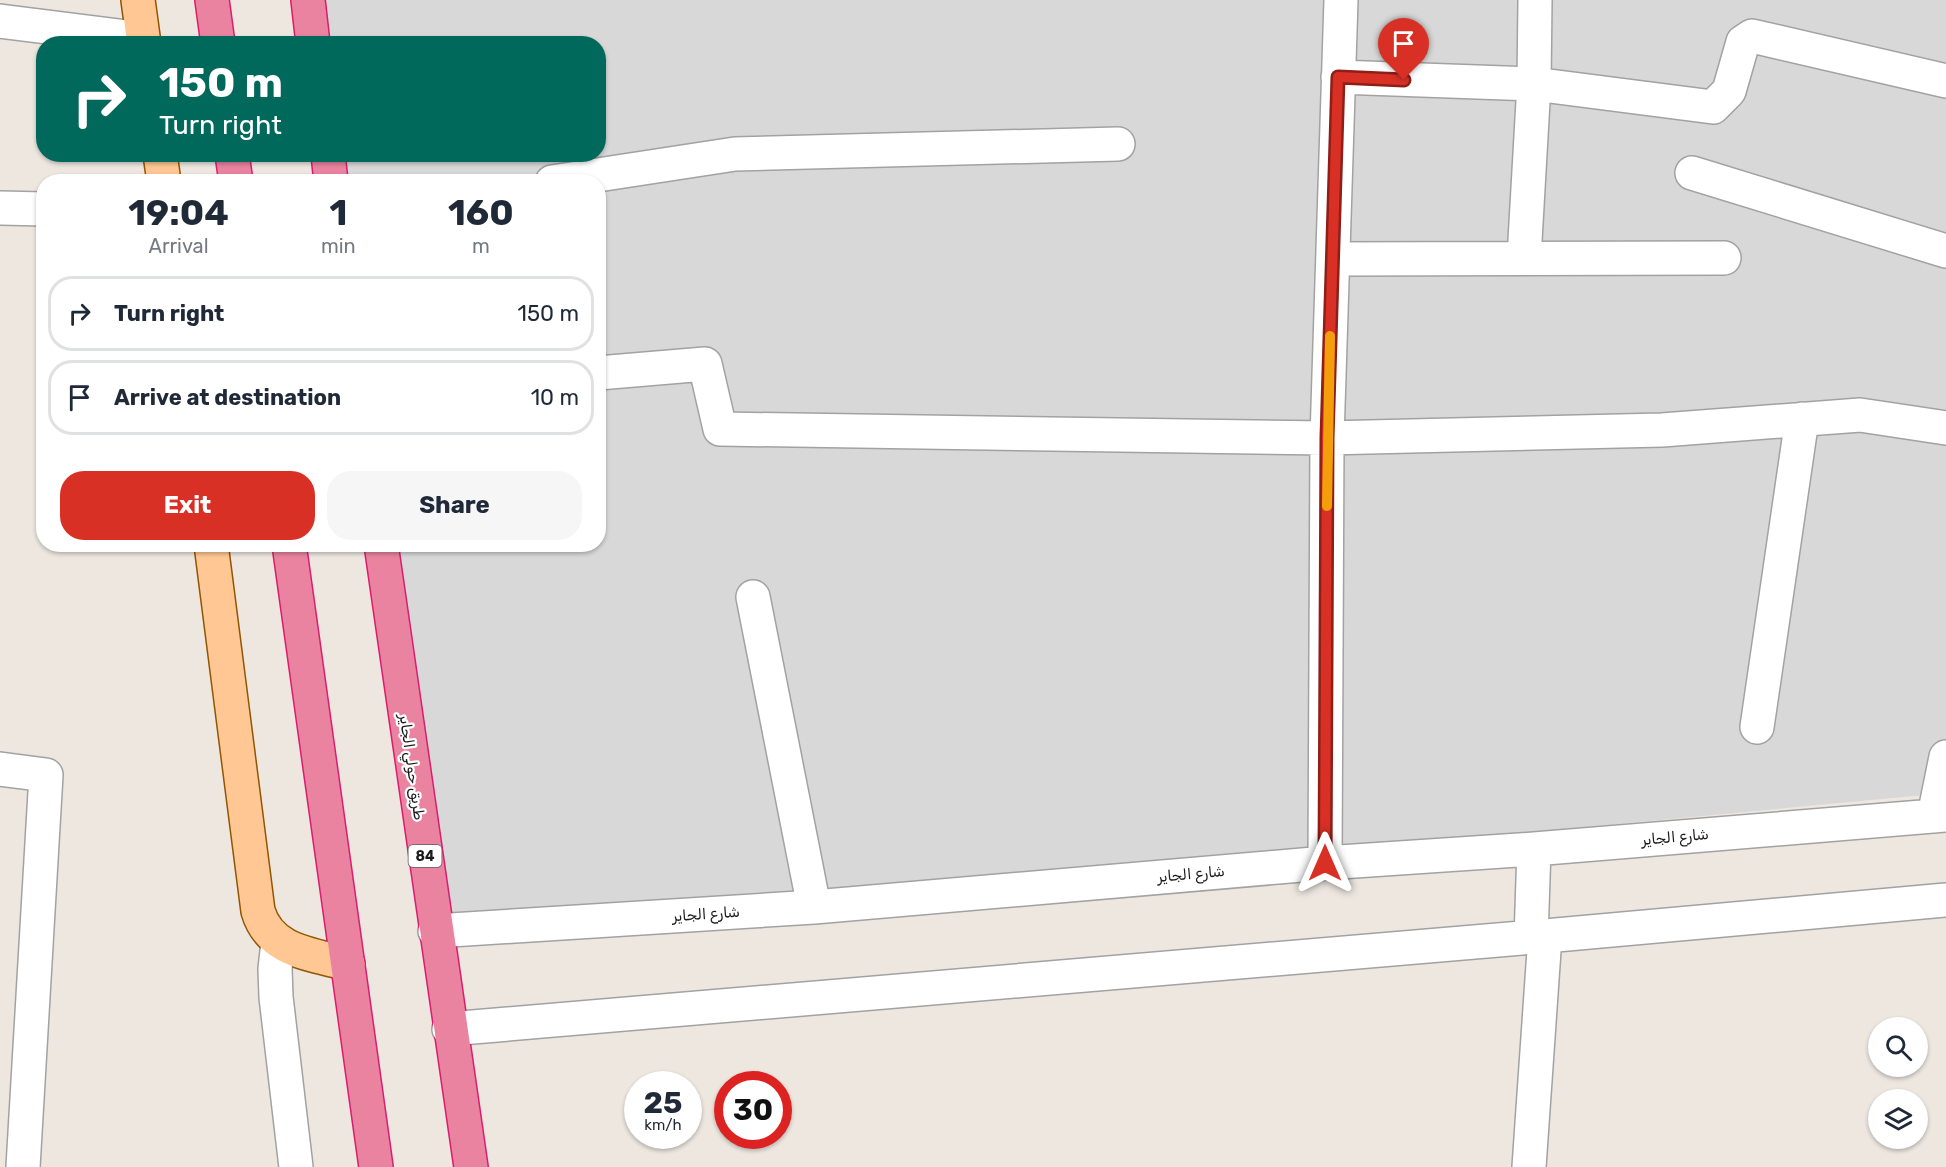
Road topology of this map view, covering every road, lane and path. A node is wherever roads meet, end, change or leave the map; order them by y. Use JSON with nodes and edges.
{"nodes":[{"id":1,"x":138,"y":0,"type":"edge"},
{"id":2,"x":212,"y":0,"type":"edge"},
{"id":3,"x":308,"y":0,"type":"edge"},
{"id":4,"x":1341,"y":0,"type":"edge"},
{"id":5,"x":1535,"y":0,"type":"edge"},
{"id":6,"x":0,"y":21,"type":"edge"},
{"id":7,"x":108,"y":36,"type":"edge"},
{"id":8,"x":143,"y":36,"type":"edge"},
{"id":9,"x":217,"y":36,"type":"edge"},
{"id":10,"x":312,"y":36,"type":"edge"},
{"id":11,"x":1338,"y":77,"type":"junction"},
{"id":12,"x":1946,"y":81,"type":"edge"},
{"id":13,"x":1534,"y":84,"type":"junction"},
{"id":14,"x":1118,"y":144,"type":"dead end"},
{"id":15,"x":1692,"y":173,"type":"dead end"},
{"id":16,"x":604,"y":174,"type":"edge"},
{"id":17,"x":0,"y":208,"type":"edge"},
{"id":18,"x":36,"y":208,"type":"edge"},
{"id":19,"x":1946,"y":250,"type":"edge"},
{"id":20,"x":1524,"y":258,"type":"junction"},
{"id":21,"x":1725,"y":258,"type":"dead end"},
{"id":22,"x":1333,"y":259,"type":"junction"},
{"id":23,"x":606,"y":372,"type":"edge"},
{"id":24,"x":1802,"y":419,"type":"junction"},
{"id":25,"x":1946,"y":428,"type":"edge"},
{"id":26,"x":1327,"y":438,"type":"junction"},
{"id":27,"x":212,"y":552,"type":"edge"},
{"id":28,"x":290,"y":552,"type":"edge"},
{"id":29,"x":382,"y":552,"type":"edge"},
{"id":30,"x":753,"y":597,"type":"dead end"},
{"id":31,"x":1757,"y":728,"type":"dead end"},
{"id":32,"x":1946,"y":757,"type":"edge"},
{"id":33,"x":0,"y":769,"type":"edge"},
{"id":34,"x":1940,"y":816,"type":"edge"},
{"id":35,"x":1534,"y":849,"type":"junction"},
{"id":36,"x":1325,"y":863,"type":"junction"},
{"id":37,"x":1946,"y":900,"type":"edge"},
{"id":38,"x":813,"y":907,"type":"junction"},
{"id":39,"x":435,"y":931,"type":"junction"},
{"id":40,"x":1538,"y":937,"type":"junction"},
{"id":41,"x":278,"y":942,"type":"junction"},
{"id":42,"x":348,"y":964,"type":"junction"},
{"id":43,"x":450,"y":1029,"type":"junction"},
{"id":44,"x":23,"y":1167,"type":"edge"},
{"id":45,"x":296,"y":1167,"type":"edge"},
{"id":46,"x":376,"y":1167,"type":"edge"},
{"id":47,"x":471,"y":1167,"type":"edge"},
{"id":48,"x":1529,"y":1167,"type":"edge"}],
"edges":[{"from":1,"to":8,"type":"main road"},
{"from":2,"to":9,"type":"highway"},
{"from":3,"to":10,"type":"highway"},
{"from":4,"to":11,"type":"street"},
{"from":5,"to":13,"type":"street"},
{"from":6,"to":7,"type":"street"},
{"from":11,"to":13,"type":"street"},
{"from":11,"to":22,"type":"street"},
{"from":12,"to":13,"type":"street"},
{"from":13,"to":20,"type":"street"},
{"from":14,"to":16,"type":"street"},
{"from":15,"to":19,"type":"street"},
{"from":17,"to":18,"type":"street"},
{"from":20,"to":21,"type":"street"},
{"from":20,"to":22,"type":"street"},
{"from":22,"to":26,"type":"street"},
{"from":23,"to":26,"type":"street"},
{"from":24,"to":25,"type":"street"},
{"from":24,"to":26,"type":"street"},
{"from":24,"to":31,"type":"street"},
{"from":26,"to":36,"type":"street"},
{"from":27,"to":41,"type":"main road"},
{"from":28,"to":42,"type":"highway"},
{"from":29,"to":39,"type":"highway","name":"طريق حولي الجاير","number":"84"},
{"from":30,"to":38,"type":"street"},
{"from":32,"to":34,"type":"street"},
{"from":33,"to":44,"type":"street"},
{"from":34,"to":35,"type":"street","name":"شارع الجاير"},
{"from":35,"to":36,"type":"street","name":"شارع الجاير"},
{"from":35,"to":40,"type":"street"},
{"from":36,"to":38,"type":"street","name":"شارع الجاير"},
{"from":37,"to":40,"type":"street"},
{"from":38,"to":39,"type":"street","name":"شارع الجاير"},
{"from":39,"to":43,"type":"highway","name":"طريق حولي الجاير","number":"84"},
{"from":40,"to":43,"type":"street"},
{"from":40,"to":48,"type":"street"},
{"from":41,"to":42,"type":"main road"},
{"from":41,"to":45,"type":"street"},
{"from":42,"to":46,"type":"highway"},
{"from":43,"to":47,"type":"highway","name":"طريق حولي الجاير","number":"84"}]}
